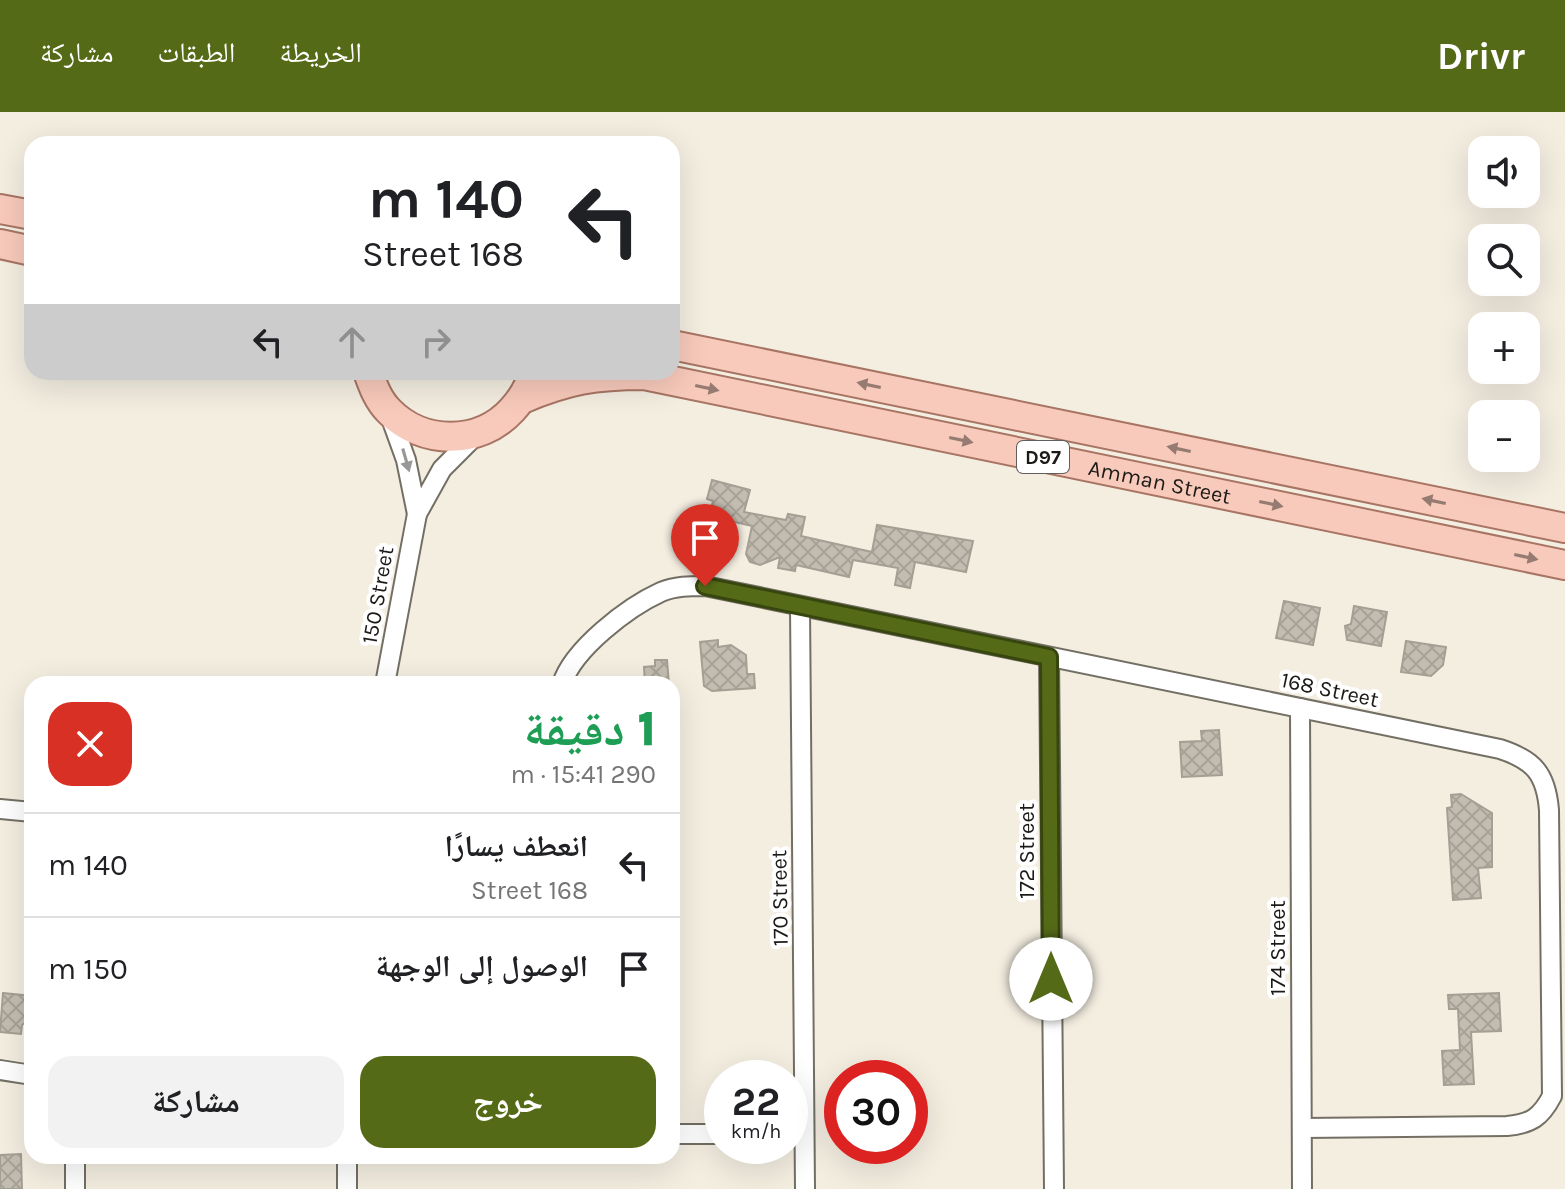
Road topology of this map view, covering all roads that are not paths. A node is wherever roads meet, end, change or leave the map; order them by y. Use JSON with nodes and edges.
{"nodes":[{"id":1,"x":0,"y":209,"type":"edge"},
{"id":2,"x":24,"y":214,"type":"edge"},
{"id":3,"x":0,"y":244,"type":"edge"},
{"id":4,"x":24,"y":249,"type":"edge"},
{"id":5,"x":680,"y":347,"type":"edge"},
{"id":6,"x":371,"y":380,"type":"edge"},
{"id":7,"x":530,"y":380,"type":"edge"},
{"id":8,"x":575,"y":380,"type":"edge"},
{"id":9,"x":668,"y":380,"type":"edge"},
{"id":10,"x":522,"y":399,"type":"junction"},
{"id":11,"x":387,"y":409,"type":"junction"},
{"id":12,"x":478,"y":433,"type":"junction"},
{"id":13,"x":417,"y":514,"type":"junction"},
{"id":14,"x":1565,"y":528,"type":"edge"},
{"id":15,"x":1565,"y":565,"type":"edge"},
{"id":16,"x":800,"y":607,"type":"junction"},
{"id":17,"x":1049,"y":657,"type":"junction"},
{"id":18,"x":387,"y":676,"type":"edge"},
{"id":19,"x":566,"y":676,"type":"edge"},
{"id":20,"x":1300,"y":708,"type":"junction"},
{"id":21,"x":0,"y":809,"type":"edge"},
{"id":22,"x":24,"y":811,"type":"edge"},
{"id":23,"x":797,"y":1060,"type":"edge"},
{"id":24,"x":0,"y":1070,"type":"edge"},
{"id":25,"x":24,"y":1074,"type":"edge"},
{"id":26,"x":1302,"y":1128,"type":"junction"},
{"id":27,"x":680,"y":1134,"type":"edge"},
{"id":28,"x":704,"y":1134,"type":"edge"},
{"id":29,"x":75,"y":1164,"type":"edge"},
{"id":30,"x":347,"y":1164,"type":"edge"},
{"id":31,"x":801,"y":1164,"type":"edge"},
{"id":32,"x":75,"y":1189,"type":"edge"},
{"id":33,"x":347,"y":1189,"type":"edge"},
{"id":34,"x":805,"y":1189,"type":"edge"},
{"id":35,"x":1054,"y":1189,"type":"edge"},
{"id":36,"x":1302,"y":1189,"type":"edge"}],
"edges":[{"from":1,"to":2,"type":"main road"},
{"from":3,"to":4,"type":"main road"},
{"from":14,"to":5,"type":"main road","name":"Amman Street","number":"D97","one_way":true},
{"from":6,"to":11,"type":"main road"},
{"from":7,"to":10,"type":"main road"},
{"from":10,"to":8,"type":"main road","name":"Amman Street","number":"D97","one_way":true},
{"from":9,"to":15,"type":"main road","name":"Amman Street","number":"D97","one_way":true},
{"from":10,"to":12,"type":"main road"},
{"from":11,"to":12,"type":"main road"},
{"from":11,"to":13,"type":"street","name":"150 Street","one_way":true},
{"from":12,"to":13,"type":"street","name":"150 Street"},
{"from":13,"to":18,"type":"street","name":"150 Street"},
{"from":16,"to":17,"type":"street","name":"168 Street"},
{"from":16,"to":19,"type":"street","name":"168 Street"},
{"from":16,"to":23,"type":"street","name":"170 Street"},
{"from":17,"to":20,"type":"street","name":"168 Street"},
{"from":17,"to":35,"type":"street","name":"172 Street"},
{"from":20,"to":26,"type":"street","name":"174 Street"},
{"from":20,"to":26,"type":"street","name":"168 Street"},
{"from":21,"to":22,"type":"street"},
{"from":24,"to":25,"type":"street"},
{"from":26,"to":36,"type":"street","name":"174 Street"},
{"from":27,"to":28,"type":"street"},
{"from":29,"to":32,"type":"street"},
{"from":30,"to":33,"type":"street"},
{"from":31,"to":34,"type":"street","name":"170 Street"}]}
